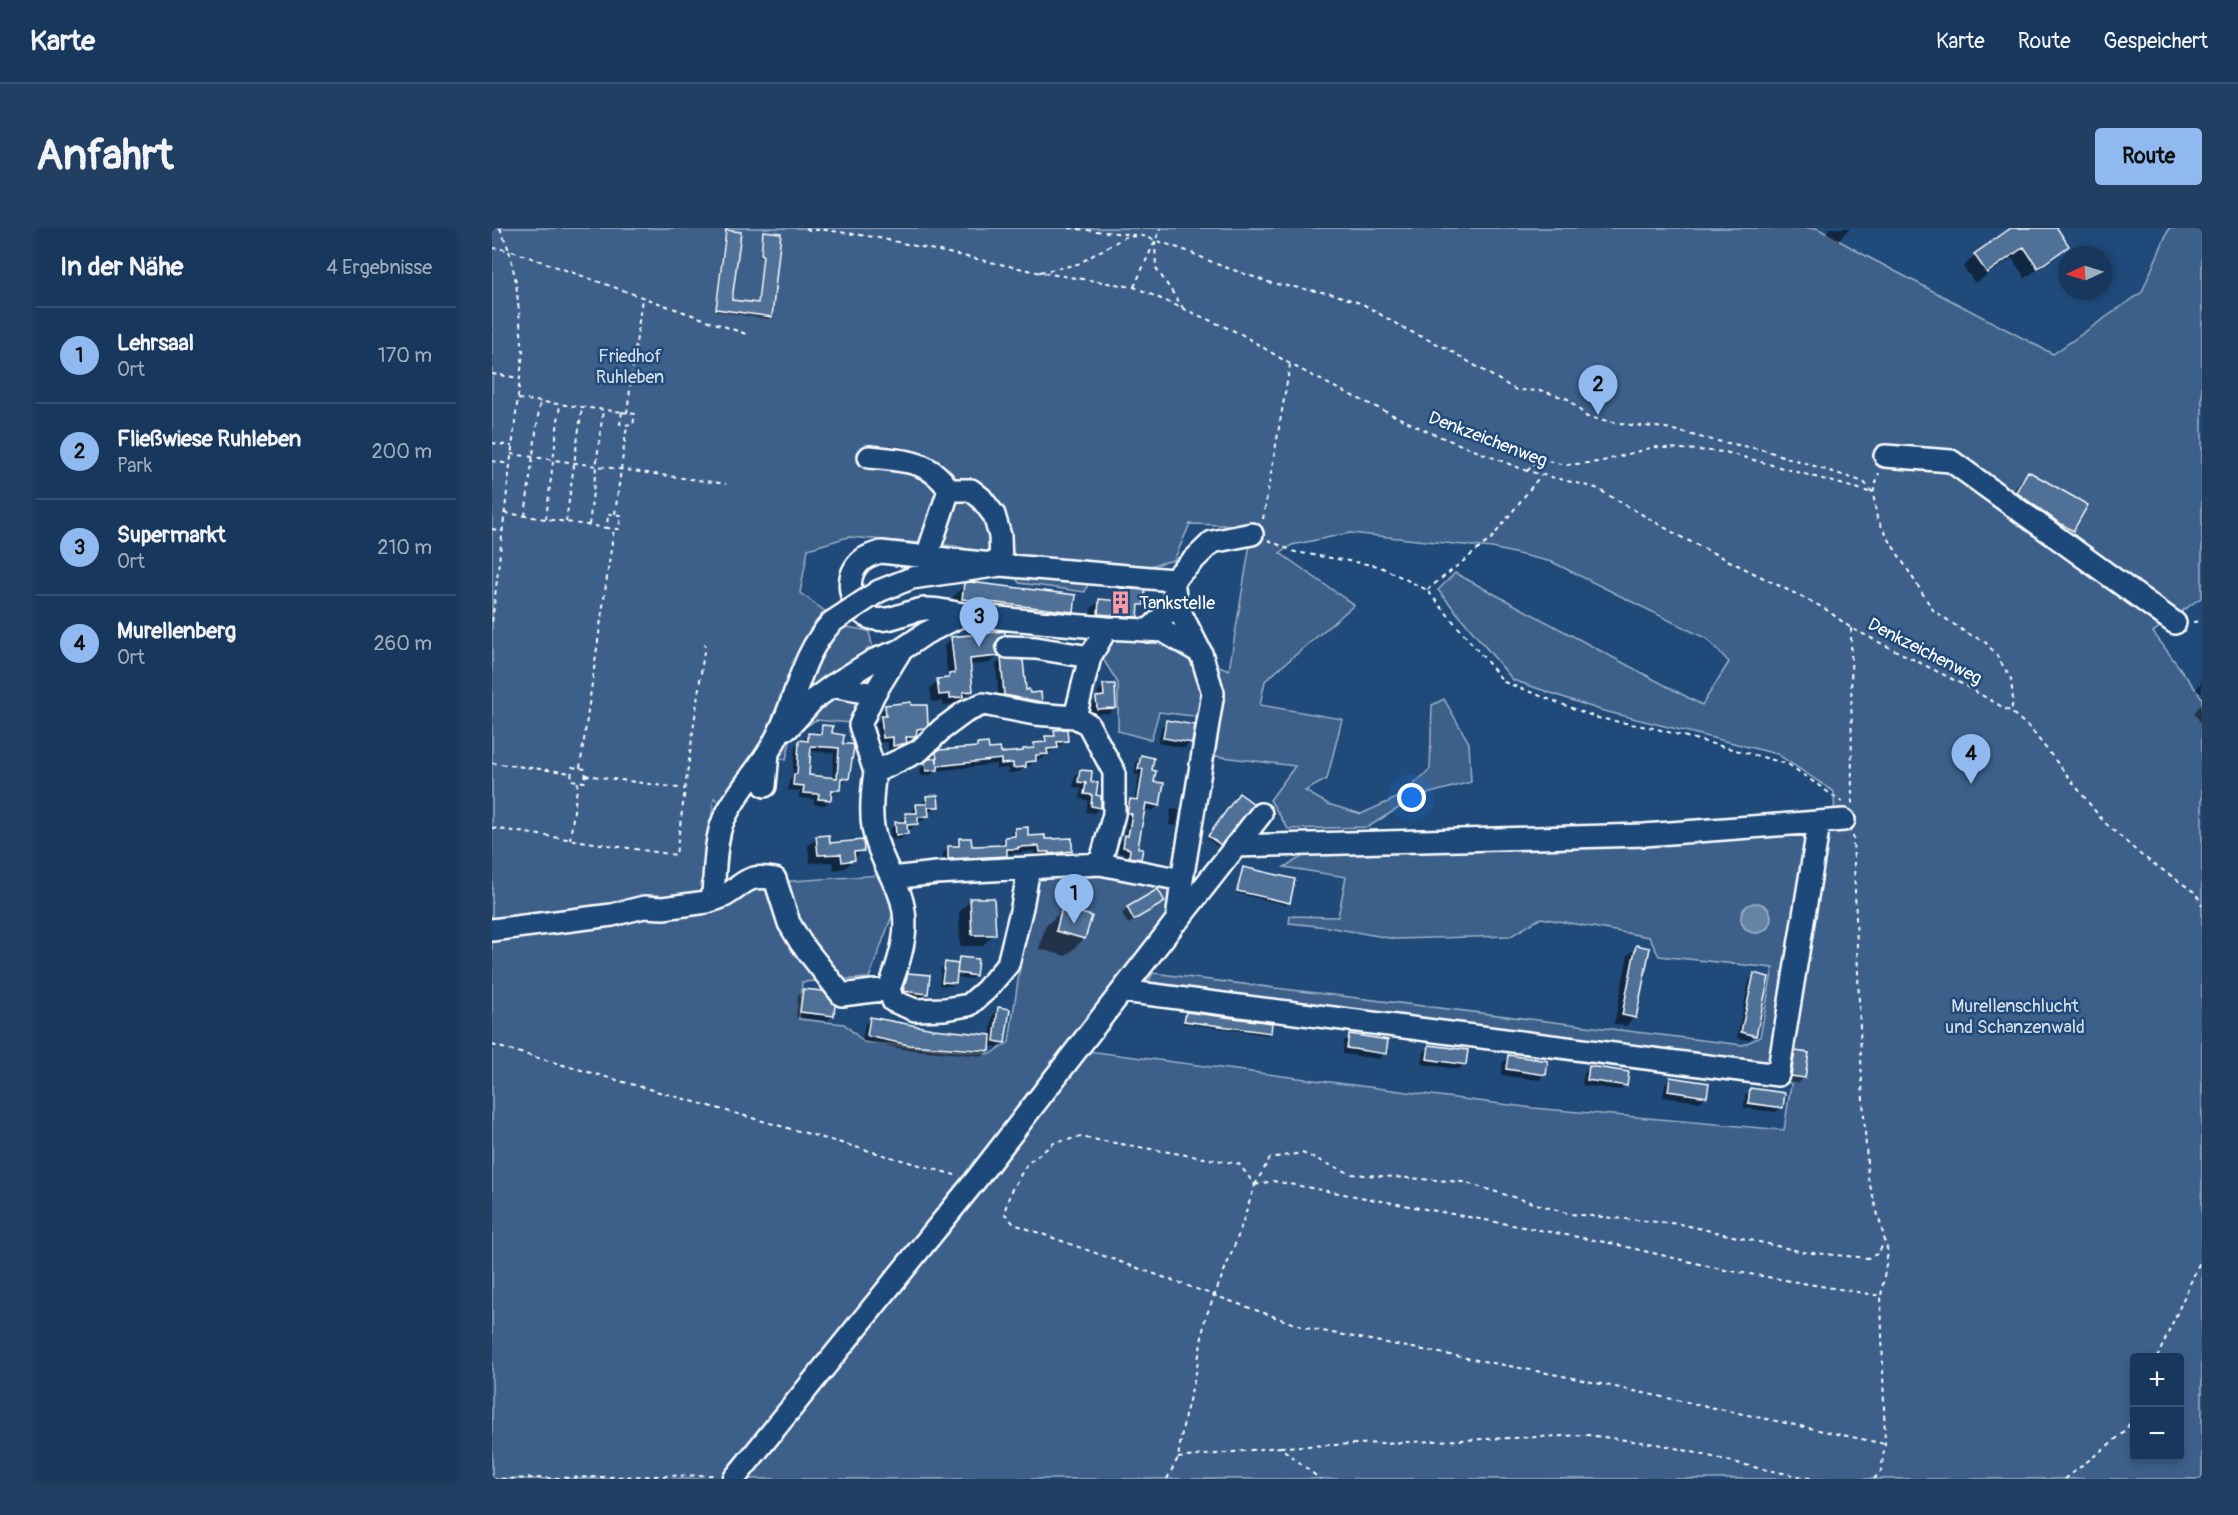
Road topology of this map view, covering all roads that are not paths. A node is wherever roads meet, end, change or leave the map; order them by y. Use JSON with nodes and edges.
{"nodes":[{"id":1,"x":1885,"y":456,"type":"road end"},
{"id":2,"x":869,"y":457,"type":"dead end"},
{"id":3,"x":949,"y":490,"type":"junction"},
{"id":4,"x":1258,"y":532,"type":"road end"},
{"id":5,"x":927,"y":556,"type":"junction"},
{"id":6,"x":1001,"y":565,"type":"junction"},
{"id":7,"x":1173,"y":580,"type":"junction"},
{"id":8,"x":1176,"y":604,"type":"junction"},
{"id":9,"x":963,"y":615,"type":"junction"},
{"id":10,"x":2175,"y":623,"type":"dead end"},
{"id":11,"x":1107,"y":628,"type":"junction"},
{"id":12,"x":1148,"y":631,"type":"junction"},
{"id":13,"x":1008,"y":647,"type":"dead end"},
{"id":14,"x":901,"y":650,"type":"junction"},
{"id":15,"x":1201,"y":653,"type":"junction"},
{"id":16,"x":1090,"y":657,"type":"junction"},
{"id":17,"x":832,"y":686,"type":"junction"},
{"id":18,"x":874,"y":694,"type":"junction"},
{"id":19,"x":1076,"y":717,"type":"junction"},
{"id":20,"x":770,"y":748,"type":"junction"},
{"id":21,"x":875,"y":772,"type":"junction"},
{"id":22,"x":765,"y":786,"type":"dead end"},
{"id":23,"x":1261,"y":814,"type":"dead end"},
{"id":24,"x":1819,"y":823,"type":"junction"},
{"id":25,"x":1848,"y":826,"type":"road end"},
{"id":26,"x":1236,"y":846,"type":"junction"},
{"id":27,"x":1100,"y":864,"type":"junction"},
{"id":28,"x":1029,"y":868,"type":"junction"},
{"id":29,"x":892,"y":878,"type":"junction"},
{"id":30,"x":1182,"y":880,"type":"junction"},
{"id":31,"x":707,"y":902,"type":"junction"},
{"id":32,"x":1177,"y":920,"type":"junction"},
{"id":33,"x":492,"y":930,"type":"edge"},
{"id":34,"x":889,"y":989,"type":"junction"},
{"id":35,"x":1123,"y":991,"type":"junction"},
{"id":36,"x":736,"y":1477,"type":"edge"}],
"edges":[{"from":1,"to":10,"type":"lane"},
{"from":2,"to":3,"type":"lane"},
{"from":3,"to":5,"type":"lane"},
{"from":3,"to":6,"type":"lane"},
{"from":4,"to":7,"type":"lane"},
{"from":5,"to":6,"type":"lane"},
{"from":5,"to":9,"type":"lane"},
{"from":6,"to":7,"type":"lane"},
{"from":6,"to":20,"type":"lane","bridge":true},
{"from":7,"to":8,"type":"lane"},
{"from":8,"to":12,"type":"lane"},
{"from":8,"to":15,"type":"lane"},
{"from":9,"to":11,"type":"lane"},
{"from":9,"to":14,"type":"lane"},
{"from":11,"to":12,"type":"lane"},
{"from":11,"to":16,"type":"lane"},
{"from":12,"to":15,"type":"lane"},
{"from":13,"to":16,"type":"lane"},
{"from":14,"to":17,"type":"lane"},
{"from":14,"to":18,"type":"lane"},
{"from":15,"to":30,"type":"lane"},
{"from":16,"to":19,"type":"lane"},
{"from":17,"to":18,"type":"lane"},
{"from":17,"to":20,"type":"lane"},
{"from":18,"to":21,"type":"lane"},
{"from":19,"to":21,"type":"lane"},
{"from":19,"to":27,"type":"lane"},
{"from":20,"to":22,"type":"lane"},
{"from":20,"to":31,"type":"lane"},
{"from":21,"to":29,"type":"lane"},
{"from":23,"to":26,"type":"lane"},
{"from":24,"to":25,"type":"lane"},
{"from":24,"to":26,"type":"lane"},
{"from":24,"to":35,"type":"lane"},
{"from":26,"to":32,"type":"lane"},
{"from":27,"to":28,"type":"lane"},
{"from":27,"to":30,"type":"lane"},
{"from":28,"to":29,"type":"lane"},
{"from":28,"to":34,"type":"lane"},
{"from":29,"to":34,"type":"lane"},
{"from":30,"to":32,"type":"lane"},
{"from":31,"to":33,"type":"lane"},
{"from":31,"to":34,"type":"lane"},
{"from":32,"to":35,"type":"lane"},
{"from":35,"to":36,"type":"lane"}]}
